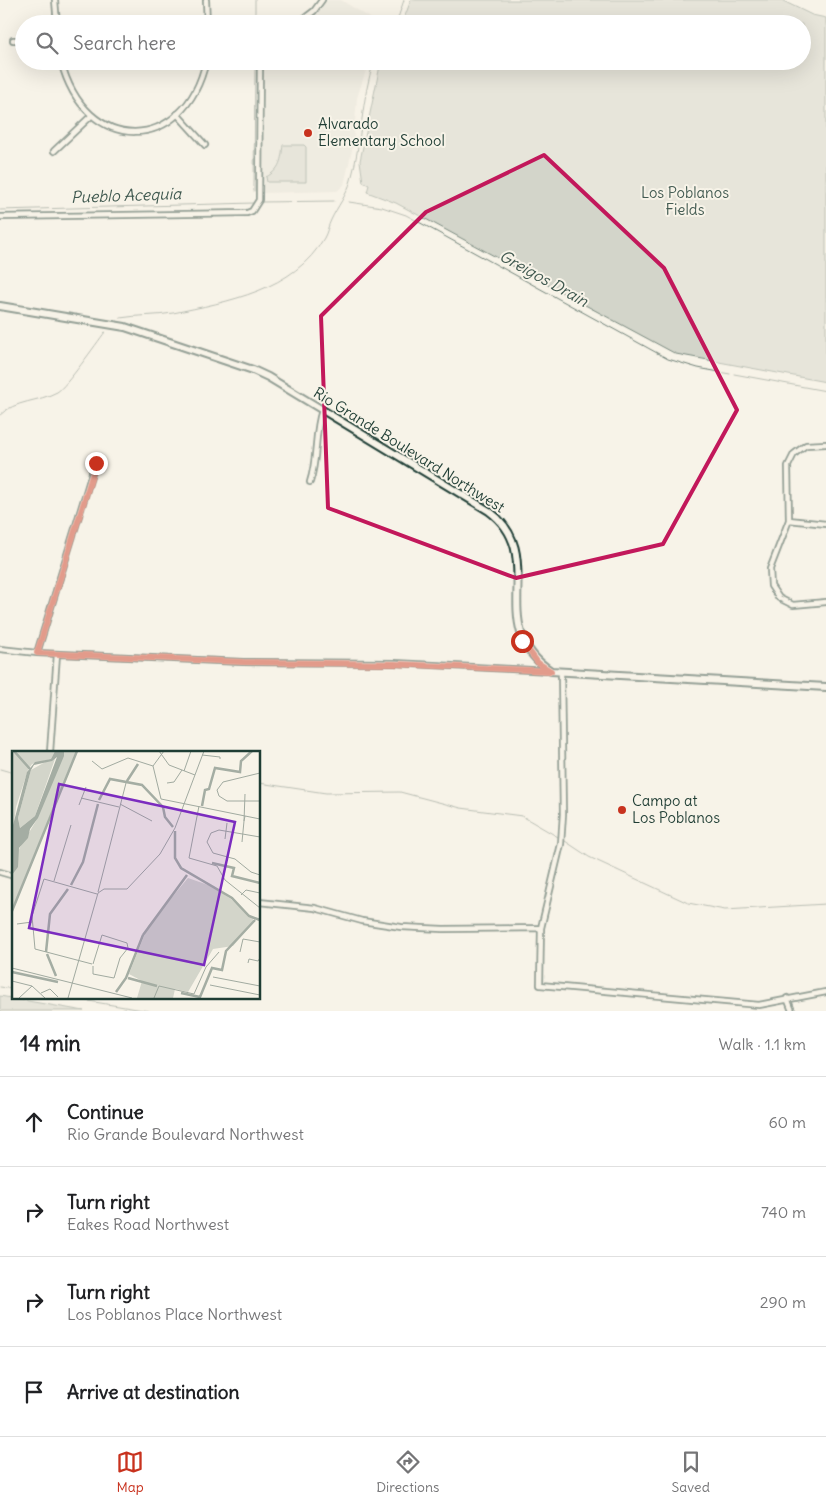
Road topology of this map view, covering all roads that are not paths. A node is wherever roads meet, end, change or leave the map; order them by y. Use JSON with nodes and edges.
{"nodes":[{"id":1,"x":56,"y":0,"type":"edge"},
{"id":2,"x":206,"y":0,"type":"edge"},
{"id":3,"x":322,"y":0,"type":"edge"},
{"id":4,"x":57,"y":15,"type":"edge"},
{"id":5,"x":207,"y":15,"type":"edge"},
{"id":6,"x":310,"y":15,"type":"edge"},
{"id":7,"x":64,"y":70,"type":"edge"},
{"id":8,"x":203,"y":70,"type":"edge"},
{"id":9,"x":260,"y":70,"type":"edge"},
{"id":10,"x":177,"y":114,"type":"junction"},
{"id":11,"x":90,"y":116,"type":"junction"},
{"id":12,"x":205,"y":145,"type":"dead end"},
{"id":13,"x":54,"y":151,"type":"dead end"},
{"id":14,"x":0,"y":217,"type":"edge"},
{"id":15,"x":0,"y":306,"type":"edge"},
{"id":16,"x":322,"y":410,"type":"junction"},
{"id":17,"x":826,"y":444,"type":"edge"},
{"id":18,"x":93,"y":458,"type":"dead end"},
{"id":19,"x":310,"y":482,"type":"dead end"},
{"id":20,"x":789,"y":520,"type":"junction"},
{"id":21,"x":826,"y":524,"type":"edge"},
{"id":22,"x":826,"y":602,"type":"edge"},
{"id":23,"x":0,"y":649,"type":"edge"},
{"id":24,"x":37,"y":653,"type":"junction"},
{"id":25,"x":57,"y":654,"type":"junction"},
{"id":26,"x":551,"y":671,"type":"junction"},
{"id":27,"x":561,"y":673,"type":"junction"},
{"id":28,"x":826,"y":687,"type":"edge"},
{"id":29,"x":50,"y":751,"type":"edge"},
{"id":30,"x":260,"y":902,"type":"edge"},
{"id":31,"x":541,"y":928,"type":"junction"},
{"id":32,"x":826,"y":992,"type":"edge"},
{"id":33,"x":787,"y":998,"type":"junction"},
{"id":34,"x":792,"y":1011,"type":"edge"}],
"edges":[{"from":1,"to":4,"type":"street"},
{"from":2,"to":5,"type":"street"},
{"from":3,"to":6,"type":"street"},
{"from":7,"to":11,"type":"street"},
{"from":8,"to":10,"type":"street"},
{"from":9,"to":14,"type":"street"},
{"from":10,"to":11,"type":"street"},
{"from":10,"to":12,"type":"street"},
{"from":11,"to":13,"type":"street"},
{"from":15,"to":16,"type":"street","name":"Rio Grande Boulevard Northwest"},
{"from":16,"to":19,"type":"street"},
{"from":16,"to":26,"type":"street","name":"Rio Grande Boulevard Northwest"},
{"from":17,"to":20,"type":"street"},
{"from":18,"to":24,"type":"street"},
{"from":20,"to":21,"type":"street"},
{"from":20,"to":22,"type":"street"},
{"from":23,"to":24,"type":"street"},
{"from":24,"to":25,"type":"street"},
{"from":25,"to":26,"type":"street"},
{"from":25,"to":29,"type":"street"},
{"from":26,"to":27,"type":"street","name":"Rio Grande Boulevard Northwest"},
{"from":27,"to":28,"type":"street","name":"Rio Grande Boulevard Northwest"},
{"from":27,"to":31,"type":"street"},
{"from":30,"to":31,"type":"street"},
{"from":31,"to":33,"type":"street"},
{"from":32,"to":33,"type":"street"},
{"from":33,"to":34,"type":"street"}]}
